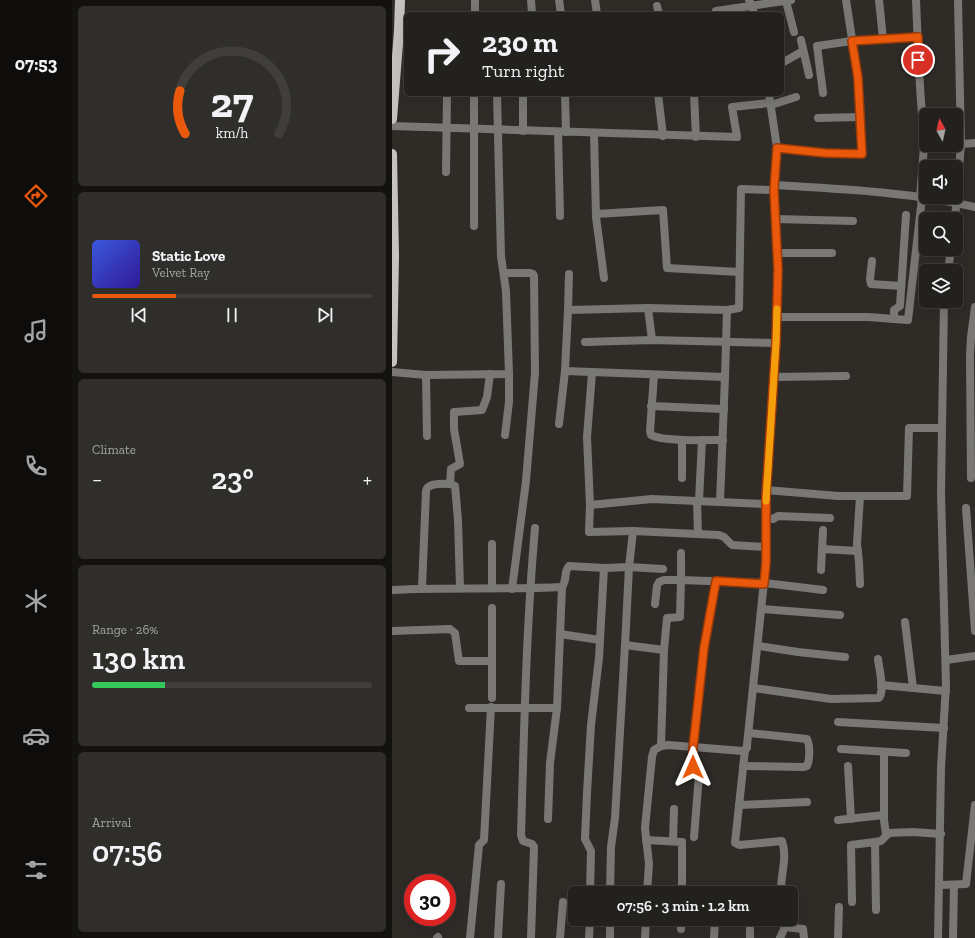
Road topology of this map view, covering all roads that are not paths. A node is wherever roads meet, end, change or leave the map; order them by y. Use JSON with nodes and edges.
{"nodes":[{"id":1,"x":400,"y":0,"type":"edge"},
{"id":2,"x":475,"y":0,"type":"edge"},
{"id":3,"x":531,"y":0,"type":"edge"},
{"id":4,"x":559,"y":0,"type":"edge"},
{"id":5,"x":595,"y":0,"type":"edge"},
{"id":6,"x":788,"y":0,"type":"edge"},
{"id":7,"x":846,"y":0,"type":"edge"},
{"id":8,"x":879,"y":0,"type":"edge"},
{"id":9,"x":916,"y":0,"type":"edge"},
{"id":10,"x":958,"y":0,"type":"edge"},
{"id":11,"x":752,"y":7,"type":"edge"},
{"id":12,"x":716,"y":11,"type":"dead end"},
{"id":13,"x":475,"y":12,"type":"edge"},
{"id":14,"x":532,"y":12,"type":"edge"},
{"id":15,"x":561,"y":12,"type":"edge"},
{"id":16,"x":597,"y":12,"type":"edge"},
{"id":17,"x":395,"y":31,"type":"edge"},
{"id":18,"x":794,"y":32,"type":"dead end"},
{"id":19,"x":918,"y":37,"type":"junction"},
{"id":20,"x":883,"y":39,"type":"junction"},
{"id":21,"x":801,"y":40,"type":"dead end"},
{"id":22,"x":852,"y":41,"type":"junction"},
{"id":23,"x":804,"y":51,"type":"junction"},
{"id":24,"x":784,"y":62,"type":"edge"},
{"id":25,"x":808,"y":75,"type":"dead end"},
{"id":26,"x":823,"y":93,"type":"dead end"},
{"id":27,"x":447,"y":96,"type":"edge"},
{"id":28,"x":474,"y":96,"type":"edge"},
{"id":29,"x":497,"y":96,"type":"edge"},
{"id":30,"x":523,"y":96,"type":"edge"},
{"id":31,"x":564,"y":96,"type":"edge"},
{"id":32,"x":658,"y":96,"type":"edge"},
{"id":33,"x":694,"y":96,"type":"edge"},
{"id":34,"x":796,"y":97,"type":"dead end"},
{"id":35,"x":770,"y":100,"type":"edge"},
{"id":36,"x":960,"y":108,"type":"edge"},
{"id":37,"x":860,"y":117,"type":"junction"},
{"id":38,"x":818,"y":118,"type":"dead end"},
{"id":39,"x":392,"y":119,"type":"edge"},
{"id":40,"x":392,"y":126,"type":"edge"},
{"id":41,"x":447,"y":128,"type":"junction"},
{"id":42,"x":473,"y":129,"type":"junction"},
{"id":43,"x":498,"y":130,"type":"junction"},
{"id":44,"x":523,"y":131,"type":"junction"},
{"id":45,"x":562,"y":132,"type":"junction"},
{"id":46,"x":594,"y":133,"type":"junction"},
{"id":47,"x":663,"y":136,"type":"junction"},
{"id":48,"x":696,"y":137,"type":"junction"},
{"id":49,"x":963,"y":144,"type":"edge"},
{"id":50,"x":975,"y":144,"type":"edge"},
{"id":51,"x":777,"y":148,"type":"junction"},
{"id":52,"x":392,"y":154,"type":"edge"},
{"id":53,"x":923,"y":160,"type":"edge"},
{"id":54,"x":446,"y":172,"type":"dead end"},
{"id":55,"x":774,"y":188,"type":"junction"},
{"id":56,"x":919,"y":198,"type":"edge"},
{"id":57,"x":920,"y":204,"type":"edge"},
{"id":58,"x":962,"y":204,"type":"edge"},
{"id":59,"x":975,"y":207,"type":"edge"},
{"id":60,"x":596,"y":214,"type":"junction"},
{"id":61,"x":906,"y":215,"type":"dead end"},
{"id":62,"x":560,"y":216,"type":"dead end"},
{"id":63,"x":776,"y":219,"type":"junction"},
{"id":64,"x":853,"y":221,"type":"dead end"},
{"id":65,"x":474,"y":226,"type":"dead end"},
{"id":66,"x":777,"y":253,"type":"junction"},
{"id":67,"x":832,"y":253,"type":"dead end"},
{"id":68,"x":872,"y":261,"type":"dead end"},
{"id":69,"x":739,"y":272,"type":"junction"},
{"id":70,"x":504,"y":273,"type":"junction"},
{"id":71,"x":569,"y":274,"type":"dead end"},
{"id":72,"x":604,"y":278,"type":"dead end"},
{"id":73,"x":901,"y":286,"type":"junction"},
{"id":74,"x":975,"y":306,"type":"edge"},
{"id":75,"x":648,"y":308,"type":"junction"},
{"id":76,"x":944,"y":308,"type":"edge"},
{"id":77,"x":568,"y":310,"type":"junction"},
{"id":78,"x":727,"y":310,"type":"junction"},
{"id":79,"x":776,"y":317,"type":"junction"},
{"id":80,"x":894,"y":319,"type":"junction"},
{"id":81,"x":652,"y":340,"type":"junction"},
{"id":82,"x":585,"y":342,"type":"dead end"},
{"id":83,"x":726,"y":342,"type":"junction"},
{"id":84,"x":776,"y":343,"type":"junction"},
{"id":85,"x":392,"y":362,"type":"edge"},
{"id":86,"x":565,"y":371,"type":"junction"},
{"id":87,"x":392,"y":372,"type":"edge"},
{"id":88,"x":592,"y":373,"type":"junction"},
{"id":89,"x":490,"y":374,"type":"junction"},
{"id":90,"x":509,"y":374,"type":"junction"},
{"id":91,"x":426,"y":375,"type":"junction"},
{"id":92,"x":654,"y":375,"type":"junction"},
{"id":93,"x":846,"y":376,"type":"dead end"},
{"id":94,"x":725,"y":377,"type":"junction"},
{"id":95,"x":774,"y":377,"type":"junction"},
{"id":96,"x":651,"y":406,"type":"junction"},
{"id":97,"x":724,"y":409,"type":"junction"},
{"id":98,"x":559,"y":424,"type":"dead end"},
{"id":99,"x":942,"y":428,"type":"junction"},
{"id":100,"x":504,"y":435,"type":"dead end"},
{"id":101,"x":427,"y":436,"type":"dead end"},
{"id":102,"x":682,"y":440,"type":"junction"},
{"id":103,"x":702,"y":440,"type":"junction"},
{"id":104,"x":723,"y":440,"type":"junction"},
{"id":105,"x":682,"y":478,"type":"dead end"},
{"id":106,"x":971,"y":478,"type":"dead end"},
{"id":107,"x":450,"y":484,"type":"junction"},
{"id":108,"x":766,"y":490,"type":"junction"},
{"id":109,"x":860,"y":496,"type":"junction"},
{"id":110,"x":698,"y":501,"type":"junction"},
{"id":111,"x":720,"y":502,"type":"junction"},
{"id":112,"x":766,"y":504,"type":"junction"},
{"id":113,"x":590,"y":505,"type":"junction"},
{"id":114,"x":966,"y":508,"type":"dead end"},
{"id":115,"x":766,"y":518,"type":"junction"},
{"id":116,"x":830,"y":518,"type":"dead end"},
{"id":117,"x":535,"y":528,"type":"dead end"},
{"id":118,"x":823,"y":530,"type":"dead end"},
{"id":119,"x":633,"y":531,"type":"junction"},
{"id":120,"x":698,"y":534,"type":"junction"},
{"id":121,"x":492,"y":544,"type":"dead end"},
{"id":122,"x":766,"y":547,"type":"junction"},
{"id":123,"x":822,"y":549,"type":"junction"},
{"id":124,"x":858,"y":551,"type":"junction"},
{"id":125,"x":681,"y":553,"type":"dead end"},
{"id":126,"x":604,"y":568,"type":"junction"},
{"id":127,"x":629,"y":568,"type":"junction"},
{"id":128,"x":663,"y":569,"type":"dead end"},
{"id":129,"x":821,"y":570,"type":"dead end"},
{"id":130,"x":681,"y":580,"type":"junction"},
{"id":131,"x":716,"y":581,"type":"junction"},
{"id":132,"x":764,"y":584,"type":"junction"},
{"id":133,"x":860,"y":584,"type":"dead end"},
{"id":134,"x":492,"y":587,"type":"junction"},
{"id":135,"x":562,"y":587,"type":"junction"},
{"id":136,"x":422,"y":588,"type":"junction"},
{"id":137,"x":460,"y":588,"type":"junction"},
{"id":138,"x":512,"y":588,"type":"junction"},
{"id":139,"x":530,"y":589,"type":"junction"},
{"id":140,"x":392,"y":590,"type":"edge"},
{"id":141,"x":823,"y":590,"type":"dead end"},
{"id":142,"x":655,"y":604,"type":"dead end"},
{"id":143,"x":492,"y":608,"type":"dead end"},
{"id":144,"x":762,"y":609,"type":"junction"},
{"id":145,"x":840,"y":615,"type":"dead end"},
{"id":146,"x":905,"y":622,"type":"dead end"},
{"id":147,"x":392,"y":630,"type":"edge"},
{"id":148,"x":975,"y":631,"type":"edge"},
{"id":149,"x":560,"y":634,"type":"junction"},
{"id":150,"x":600,"y":640,"type":"junction"},
{"id":151,"x":625,"y":645,"type":"junction"},
{"id":152,"x":759,"y":646,"type":"junction"},
{"id":153,"x":664,"y":650,"type":"junction"},
{"id":154,"x":975,"y":656,"type":"edge"},
{"id":155,"x":845,"y":657,"type":"dead end"},
{"id":156,"x":878,"y":659,"type":"dead end"},
{"id":157,"x":946,"y":660,"type":"junction"},
{"id":158,"x":492,"y":661,"type":"junction"},
{"id":159,"x":881,"y":685,"type":"junction"},
{"id":160,"x":754,"y":688,"type":"junction"},
{"id":161,"x":912,"y":688,"type":"junction"},
{"id":162,"x":946,"y":691,"type":"junction"},
{"id":163,"x":492,"y":698,"type":"dead end"},
{"id":164,"x":491,"y":707,"type":"junction"},
{"id":165,"x":524,"y":707,"type":"junction"},
{"id":166,"x":469,"y":708,"type":"dead end"},
{"id":167,"x":557,"y":708,"type":"junction"},
{"id":168,"x":838,"y":722,"type":"dead end"},
{"id":169,"x":944,"y":728,"type":"junction"},
{"id":170,"x":749,"y":733,"type":"junction"},
{"id":171,"x":661,"y":746,"type":"junction"},
{"id":172,"x":693,"y":748,"type":"junction"},
{"id":173,"x":841,"y":749,"type":"dead end"},
{"id":174,"x":745,"y":750,"type":"junction"},
{"id":175,"x":884,"y":752,"type":"junction"},
{"id":176,"x":906,"y":753,"type":"dead end"},
{"id":177,"x":743,"y":766,"type":"junction"},
{"id":178,"x":848,"y":766,"type":"dead end"},
{"id":179,"x":807,"y":802,"type":"dead end"},
{"id":180,"x":739,"y":805,"type":"junction"},
{"id":181,"x":975,"y":805,"type":"edge"},
{"id":182,"x":674,"y":810,"type":"dead end"},
{"id":183,"x":884,"y":815,"type":"junction"},
{"id":184,"x":851,"y":818,"type":"junction"},
{"id":185,"x":548,"y":819,"type":"dead end"},
{"id":186,"x":838,"y":820,"type":"dead end"},
{"id":187,"x":940,"y":834,"type":"junction"},
{"id":188,"x":886,"y":835,"type":"junction"},
{"id":189,"x":694,"y":836,"type":"dead end"},
{"id":190,"x":646,"y":840,"type":"junction"},
{"id":191,"x":673,"y":841,"type":"junction"},
{"id":192,"x":875,"y":842,"type":"junction"},
{"id":193,"x":501,"y":884,"type":"dead end"},
{"id":194,"x":940,"y":885,"type":"junction"},
{"id":195,"x":954,"y":885,"type":"junction"},
{"id":196,"x":590,"y":886,"type":"edge"},
{"id":197,"x":610,"y":886,"type":"edge"},
{"id":198,"x":647,"y":886,"type":"edge"},
{"id":199,"x":682,"y":886,"type":"edge"},
{"id":200,"x":781,"y":886,"type":"edge"},
{"id":201,"x":563,"y":902,"type":"dead end"},
{"id":202,"x":852,"y":902,"type":"dead end"},
{"id":203,"x":839,"y":907,"type":"dead end"},
{"id":204,"x":876,"y":910,"type":"dead end"},
{"id":205,"x":590,"y":926,"type":"edge"},
{"id":206,"x":610,"y":926,"type":"edge"},
{"id":207,"x":646,"y":926,"type":"edge"},
{"id":208,"x":681,"y":926,"type":"edge"},
{"id":209,"x":715,"y":926,"type":"edge"},
{"id":210,"x":784,"y":926,"type":"edge"},
{"id":211,"x":794,"y":926,"type":"edge"},
{"id":212,"x":750,"y":929,"type":"dead end"},
{"id":213,"x":681,"y":930,"type":"dead end"},
{"id":214,"x":470,"y":938,"type":"edge"},
{"id":215,"x":498,"y":938,"type":"edge"},
{"id":216,"x":531,"y":938,"type":"edge"},
{"id":217,"x":560,"y":938,"type":"edge"},
{"id":218,"x":589,"y":938,"type":"edge"},
{"id":219,"x":610,"y":938,"type":"edge"},
{"id":220,"x":645,"y":938,"type":"edge"},
{"id":221,"x":714,"y":938,"type":"edge"},
{"id":222,"x":750,"y":938,"type":"edge"},
{"id":223,"x":780,"y":938,"type":"edge"},
{"id":224,"x":804,"y":938,"type":"edge"},
{"id":225,"x":838,"y":938,"type":"edge"},
{"id":226,"x":938,"y":938,"type":"edge"},
{"id":227,"x":953,"y":938,"type":"edge"}],
"edges":[{"from":1,"to":17,"type":"main road"},
{"from":2,"to":13,"type":"street"},
{"from":3,"to":14,"type":"street"},
{"from":4,"to":15,"type":"street"},
{"from":5,"to":16,"type":"street"},
{"from":6,"to":11,"type":"street"},
{"from":6,"to":18,"type":"street"},
{"from":7,"to":22,"type":"street"},
{"from":8,"to":20,"type":"street"},
{"from":9,"to":19,"type":"street"},
{"from":10,"to":36,"type":"street"},
{"from":11,"to":12,"type":"street"},
{"from":17,"to":39,"type":"main road"},
{"from":19,"to":20,"type":"street"},
{"from":19,"to":53,"type":"street"},
{"from":20,"to":22,"type":"street"},
{"from":21,"to":23,"type":"street"},
{"from":22,"to":26,"type":"street"},
{"from":22,"to":37,"type":"street"},
{"from":23,"to":24,"type":"street"},
{"from":23,"to":25,"type":"street"},
{"from":27,"to":41,"type":"street"},
{"from":28,"to":42,"type":"street"},
{"from":29,"to":43,"type":"street"},
{"from":30,"to":44,"type":"street"},
{"from":31,"to":45,"type":"street"},
{"from":32,"to":47,"type":"street"},
{"from":33,"to":48,"type":"street"},
{"from":34,"to":35,"type":"street"},
{"from":35,"to":48,"type":"street"},
{"from":35,"to":51,"type":"street"},
{"from":37,"to":38,"type":"street"},
{"from":37,"to":51,"type":"street"},
{"from":40,"to":41,"type":"street"},
{"from":41,"to":42,"type":"street"},
{"from":41,"to":54,"type":"street"},
{"from":42,"to":43,"type":"street"},
{"from":42,"to":65,"type":"street"},
{"from":43,"to":44,"type":"street"},
{"from":43,"to":70,"type":"street"},
{"from":44,"to":45,"type":"street"},
{"from":45,"to":46,"type":"street"},
{"from":45,"to":62,"type":"street"},
{"from":46,"to":47,"type":"street"},
{"from":46,"to":60,"type":"street"},
{"from":47,"to":48,"type":"street"},
{"from":49,"to":50,"type":"street"},
{"from":51,"to":55,"type":"street"},
{"from":52,"to":85,"type":"main road"},
{"from":55,"to":56,"type":"street"},
{"from":55,"to":63,"type":"street"},
{"from":55,"to":69,"type":"street"},
{"from":57,"to":80,"type":"street"},
{"from":58,"to":59,"type":"street"},
{"from":60,"to":69,"type":"street"},
{"from":60,"to":72,"type":"street"},
{"from":61,"to":73,"type":"street"},
{"from":63,"to":64,"type":"street"},
{"from":63,"to":66,"type":"street"},
{"from":66,"to":67,"type":"street"},
{"from":66,"to":79,"type":"street"},
{"from":68,"to":73,"type":"street"},
{"from":69,"to":78,"type":"street"},
{"from":70,"to":90,"type":"street"},
{"from":70,"to":138,"type":"street"},
{"from":71,"to":77,"type":"street"},
{"from":73,"to":80,"type":"street"},
{"from":74,"to":106,"type":"street"},
{"from":75,"to":77,"type":"street"},
{"from":75,"to":78,"type":"street"},
{"from":75,"to":81,"type":"street"},
{"from":76,"to":99,"type":"street"},
{"from":77,"to":86,"type":"street"},
{"from":78,"to":83,"type":"street"},
{"from":79,"to":80,"type":"street"},
{"from":79,"to":84,"type":"street"},
{"from":81,"to":82,"type":"street"},
{"from":81,"to":83,"type":"street"},
{"from":83,"to":84,"type":"street"},
{"from":83,"to":94,"type":"street"},
{"from":84,"to":95,"type":"street"},
{"from":86,"to":88,"type":"street"},
{"from":86,"to":98,"type":"street"},
{"from":87,"to":91,"type":"street"},
{"from":88,"to":92,"type":"street"},
{"from":88,"to":113,"type":"street"},
{"from":89,"to":90,"type":"street"},
{"from":89,"to":91,"type":"street"},
{"from":89,"to":107,"type":"street"},
{"from":90,"to":100,"type":"street"},
{"from":91,"to":101,"type":"street"},
{"from":92,"to":94,"type":"street"},
{"from":92,"to":96,"type":"street"},
{"from":93,"to":95,"type":"street"},
{"from":94,"to":97,"type":"street"},
{"from":95,"to":108,"type":"street"},
{"from":96,"to":97,"type":"street"},
{"from":96,"to":102,"type":"street"},
{"from":97,"to":104,"type":"street"},
{"from":99,"to":109,"type":"street"},
{"from":99,"to":157,"type":"street"},
{"from":102,"to":103,"type":"street"},
{"from":102,"to":105,"type":"street"},
{"from":103,"to":104,"type":"street"},
{"from":103,"to":110,"type":"street"},
{"from":104,"to":111,"type":"street"},
{"from":107,"to":136,"type":"street"},
{"from":107,"to":137,"type":"street"},
{"from":108,"to":109,"type":"street"},
{"from":108,"to":112,"type":"street"},
{"from":109,"to":124,"type":"street"},
{"from":110,"to":111,"type":"street"},
{"from":110,"to":113,"type":"street"},
{"from":110,"to":120,"type":"street"},
{"from":111,"to":112,"type":"street"},
{"from":112,"to":115,"type":"street"},
{"from":113,"to":119,"type":"street"},
{"from":114,"to":148,"type":"street"},
{"from":115,"to":116,"type":"street"},
{"from":115,"to":122,"type":"street"},
{"from":117,"to":139,"type":"street"},
{"from":118,"to":123,"type":"street"},
{"from":119,"to":120,"type":"street"},
{"from":119,"to":127,"type":"street"},
{"from":120,"to":122,"type":"street"},
{"from":121,"to":134,"type":"street"},
{"from":122,"to":132,"type":"street"},
{"from":123,"to":124,"type":"street"},
{"from":123,"to":129,"type":"street"},
{"from":124,"to":133,"type":"street"},
{"from":125,"to":130,"type":"street"},
{"from":126,"to":127,"type":"street"},
{"from":126,"to":135,"type":"street"},
{"from":126,"to":150,"type":"street"},
{"from":127,"to":128,"type":"street"},
{"from":127,"to":151,"type":"street"},
{"from":130,"to":131,"type":"street"},
{"from":130,"to":142,"type":"street"},
{"from":130,"to":153,"type":"street"},
{"from":131,"to":132,"type":"street"},
{"from":131,"to":172,"type":"street"},
{"from":132,"to":141,"type":"street"},
{"from":132,"to":144,"type":"street"},
{"from":134,"to":137,"type":"street"},
{"from":134,"to":138,"type":"street"},
{"from":135,"to":139,"type":"street"},
{"from":135,"to":149,"type":"street"},
{"from":136,"to":137,"type":"street"},
{"from":136,"to":140,"type":"street"},
{"from":138,"to":139,"type":"street"},
{"from":139,"to":165,"type":"street"},
{"from":143,"to":158,"type":"street"},
{"from":144,"to":145,"type":"street"},
{"from":144,"to":152,"type":"street"},
{"from":146,"to":161,"type":"street"},
{"from":147,"to":158,"type":"street"},
{"from":149,"to":150,"type":"street"},
{"from":149,"to":167,"type":"street"},
{"from":150,"to":196,"type":"street"},
{"from":151,"to":153,"type":"street"},
{"from":151,"to":197,"type":"street"},
{"from":152,"to":155,"type":"street"},
{"from":152,"to":160,"type":"street"},
{"from":153,"to":171,"type":"street"},
{"from":154,"to":157,"type":"street"},
{"from":156,"to":159,"type":"street"},
{"from":157,"to":162,"type":"street"},
{"from":158,"to":163,"type":"street"},
{"from":159,"to":160,"type":"street"},
{"from":159,"to":161,"type":"street"},
{"from":160,"to":170,"type":"street"},
{"from":161,"to":162,"type":"street"},
{"from":162,"to":169,"type":"street"},
{"from":164,"to":165,"type":"street"},
{"from":164,"to":166,"type":"street"},
{"from":164,"to":214,"type":"street"},
{"from":165,"to":167,"type":"street"},
{"from":165,"to":216,"type":"street"},
{"from":167,"to":185,"type":"street"},
{"from":168,"to":169,"type":"street"},
{"from":169,"to":187,"type":"street"},
{"from":170,"to":174,"type":"street"},
{"from":170,"to":177,"type":"street"},
{"from":171,"to":172,"type":"street"},
{"from":171,"to":190,"type":"street"},
{"from":172,"to":174,"type":"street"},
{"from":172,"to":189,"type":"street"},
{"from":173,"to":175,"type":"street"},
{"from":174,"to":177,"type":"street"},
{"from":175,"to":176,"type":"street"},
{"from":175,"to":183,"type":"street"},
{"from":177,"to":180,"type":"street"},
{"from":178,"to":184,"type":"street"},
{"from":179,"to":180,"type":"street"},
{"from":180,"to":200,"type":"street"},
{"from":181,"to":195,"type":"street"},
{"from":182,"to":191,"type":"street"},
{"from":183,"to":184,"type":"street"},
{"from":183,"to":188,"type":"street"},
{"from":184,"to":186,"type":"street"},
{"from":187,"to":188,"type":"street"},
{"from":187,"to":194,"type":"street"},
{"from":188,"to":192,"type":"street"},
{"from":190,"to":191,"type":"street"},
{"from":190,"to":198,"type":"street"},
{"from":191,"to":199,"type":"street"},
{"from":192,"to":202,"type":"street"},
{"from":192,"to":204,"type":"street"},
{"from":193,"to":215,"type":"street"},
{"from":194,"to":195,"type":"street"},
{"from":194,"to":226,"type":"street"},
{"from":195,"to":227,"type":"street"},
{"from":201,"to":217,"type":"street"},
{"from":203,"to":225,"type":"street"},
{"from":205,"to":218,"type":"street"},
{"from":206,"to":219,"type":"street"},
{"from":207,"to":220,"type":"street"},
{"from":208,"to":213,"type":"street"},
{"from":209,"to":221,"type":"street"},
{"from":210,"to":223,"type":"street"},
{"from":211,"to":224,"type":"street"},
{"from":212,"to":222,"type":"street"}]}
